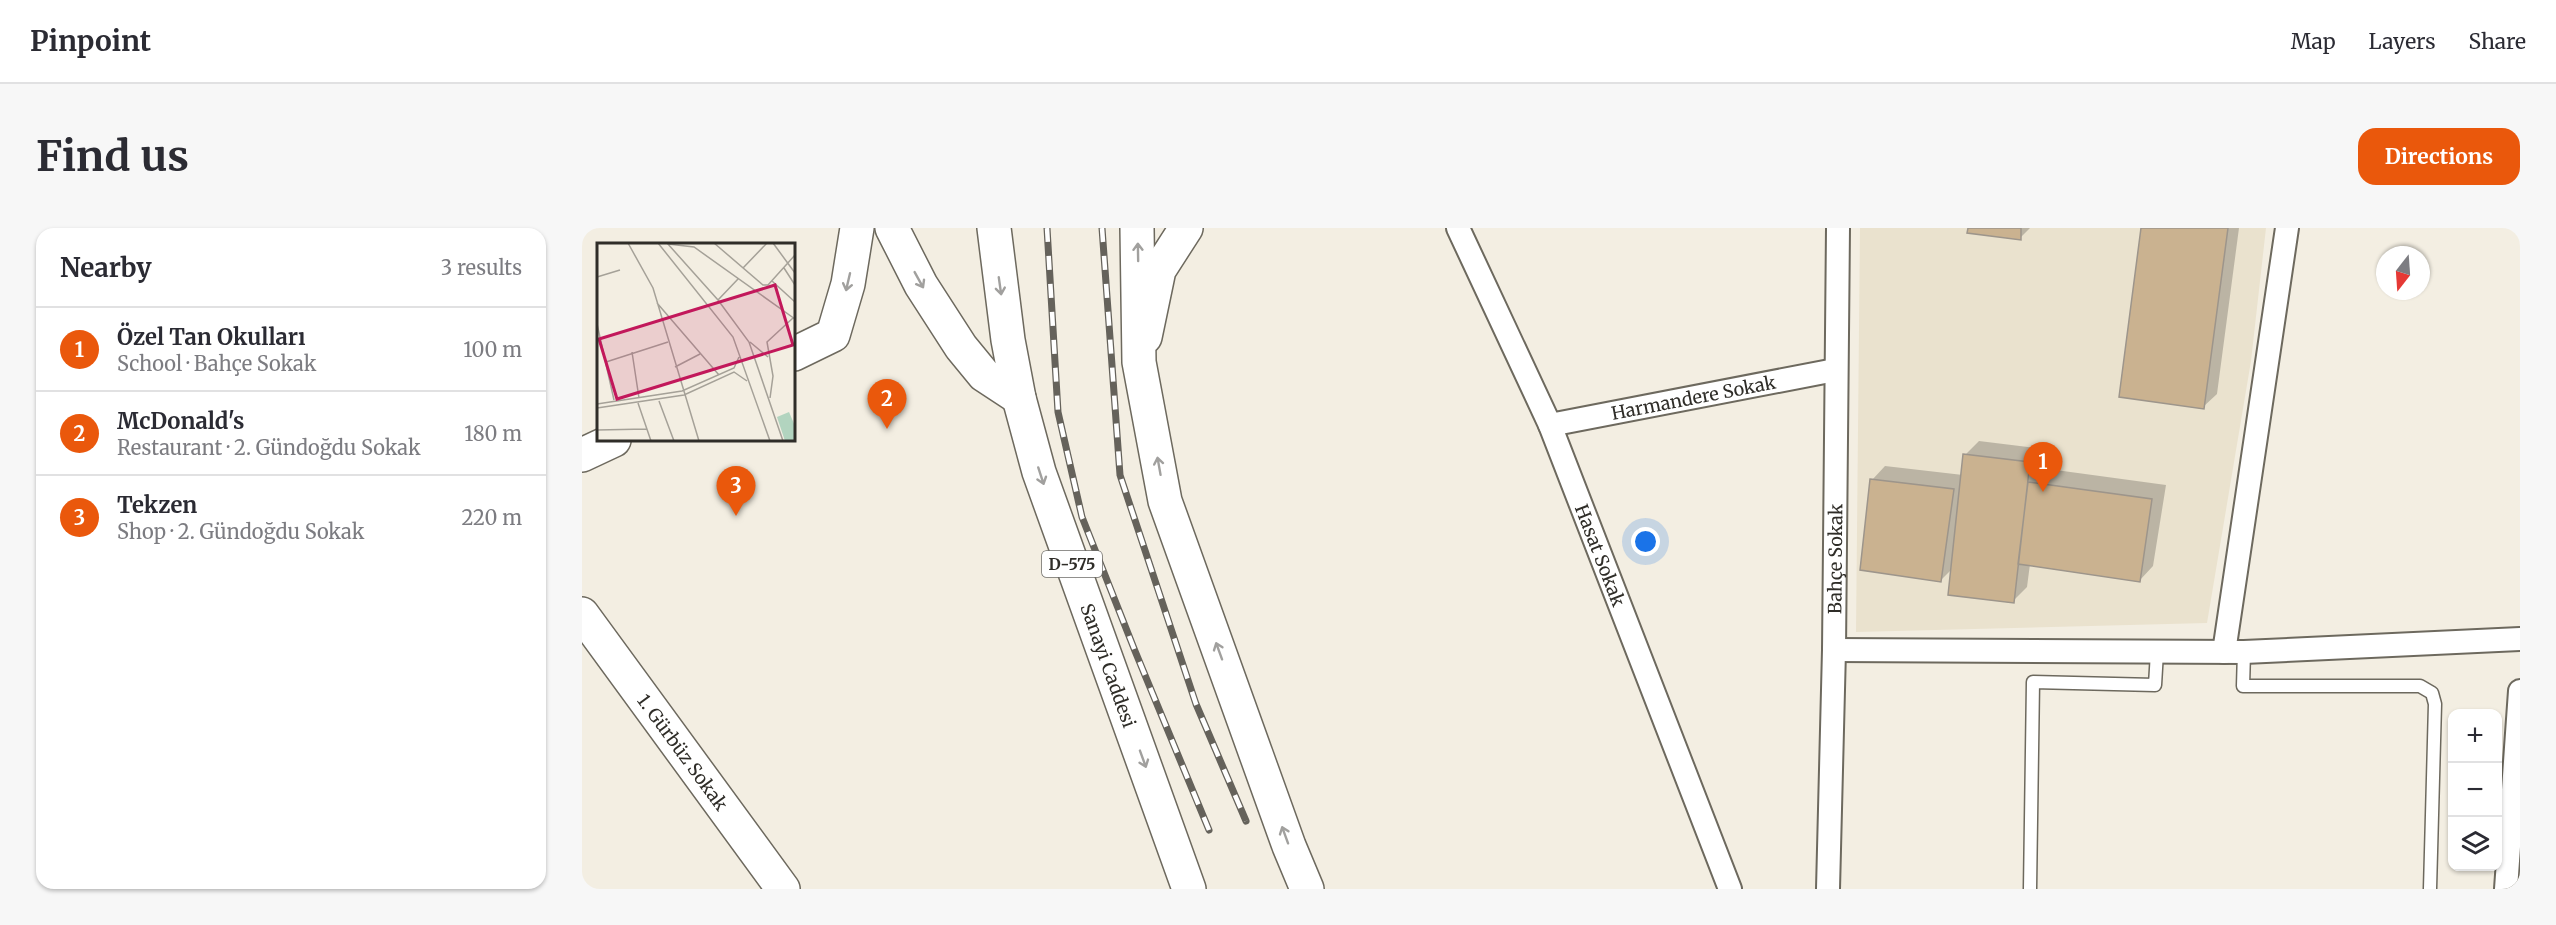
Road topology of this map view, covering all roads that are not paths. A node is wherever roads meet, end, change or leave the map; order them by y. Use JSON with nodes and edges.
{"nodes":[{"id":1,"x":857,"y":228,"type":"edge"},
{"id":2,"x":892,"y":228,"type":"edge"},
{"id":3,"x":994,"y":228,"type":"edge"},
{"id":4,"x":1137,"y":228,"type":"edge"},
{"id":5,"x":1186,"y":228,"type":"edge"},
{"id":6,"x":1458,"y":228,"type":"edge"},
{"id":7,"x":1838,"y":228,"type":"edge"},
{"id":8,"x":2287,"y":228,"type":"edge"},
{"id":9,"x":795,"y":354,"type":"edge"},
{"id":10,"x":1140,"y":362,"type":"junction"},
{"id":11,"x":1835,"y":370,"type":"junction"},
{"id":12,"x":1019,"y":398,"type":"junction"},
{"id":13,"x":1550,"y":425,"type":"junction"},
{"id":14,"x":612,"y":441,"type":"edge"},
{"id":15,"x":582,"y":455,"type":"edge"},
{"id":16,"x":582,"y":614,"type":"edge"},
{"id":17,"x":2520,"y":639,"type":"edge"},
{"id":18,"x":1834,"y":650,"type":"junction"},
{"id":19,"x":2157,"y":652,"type":"junction"},
{"id":20,"x":2234,"y":652,"type":"junction"},
{"id":21,"x":2520,"y":691,"type":"edge"},
{"id":22,"x":2518,"y":752,"type":"edge"},
{"id":23,"x":783,"y":889,"type":"edge"},
{"id":24,"x":1189,"y":889,"type":"edge"},
{"id":25,"x":1307,"y":889,"type":"edge"},
{"id":26,"x":1730,"y":889,"type":"edge"},
{"id":27,"x":1828,"y":889,"type":"edge"},
{"id":28,"x":2030,"y":889,"type":"edge"},
{"id":29,"x":2430,"y":889,"type":"edge"},
{"id":30,"x":2506,"y":889,"type":"edge"}],
"edges":[{"from":1,"to":9,"type":"main road","one_way":true},
{"from":2,"to":12,"type":"main road","one_way":true},
{"from":3,"to":12,"type":"main road","name":"Sanayi Caddesi","number":"D-575","one_way":true},
{"from":10,"to":4,"type":"main road","one_way":true},
{"from":5,"to":10,"type":"main road"},
{"from":6,"to":13,"type":"street","name":"Hasat Sokak"},
{"from":7,"to":11,"type":"street","name":"Bahçe Sokak"},
{"from":8,"to":20,"type":"street"},
{"from":25,"to":10,"type":"main road","one_way":true},
{"from":11,"to":13,"type":"street","name":"Harmandere Sokak"},
{"from":11,"to":18,"type":"street","name":"Bahçe Sokak"},
{"from":12,"to":24,"type":"main road","name":"Sanayi Caddesi","number":"D-575","one_way":true},
{"from":13,"to":26,"type":"street","name":"Hasat Sokak"},
{"from":14,"to":15,"type":"main road"},
{"from":16,"to":23,"type":"main road","name":"1. Gürbüz Sokak"},
{"from":17,"to":20,"type":"street"},
{"from":18,"to":19,"type":"street"},
{"from":18,"to":27,"type":"street","name":"Bahçe Sokak"},
{"from":19,"to":20,"type":"street"},
{"from":19,"to":28,"type":"lane"},
{"from":20,"to":29,"type":"lane"},
{"from":21,"to":22,"type":"street"},
{"from":22,"to":30,"type":"street"}]}
